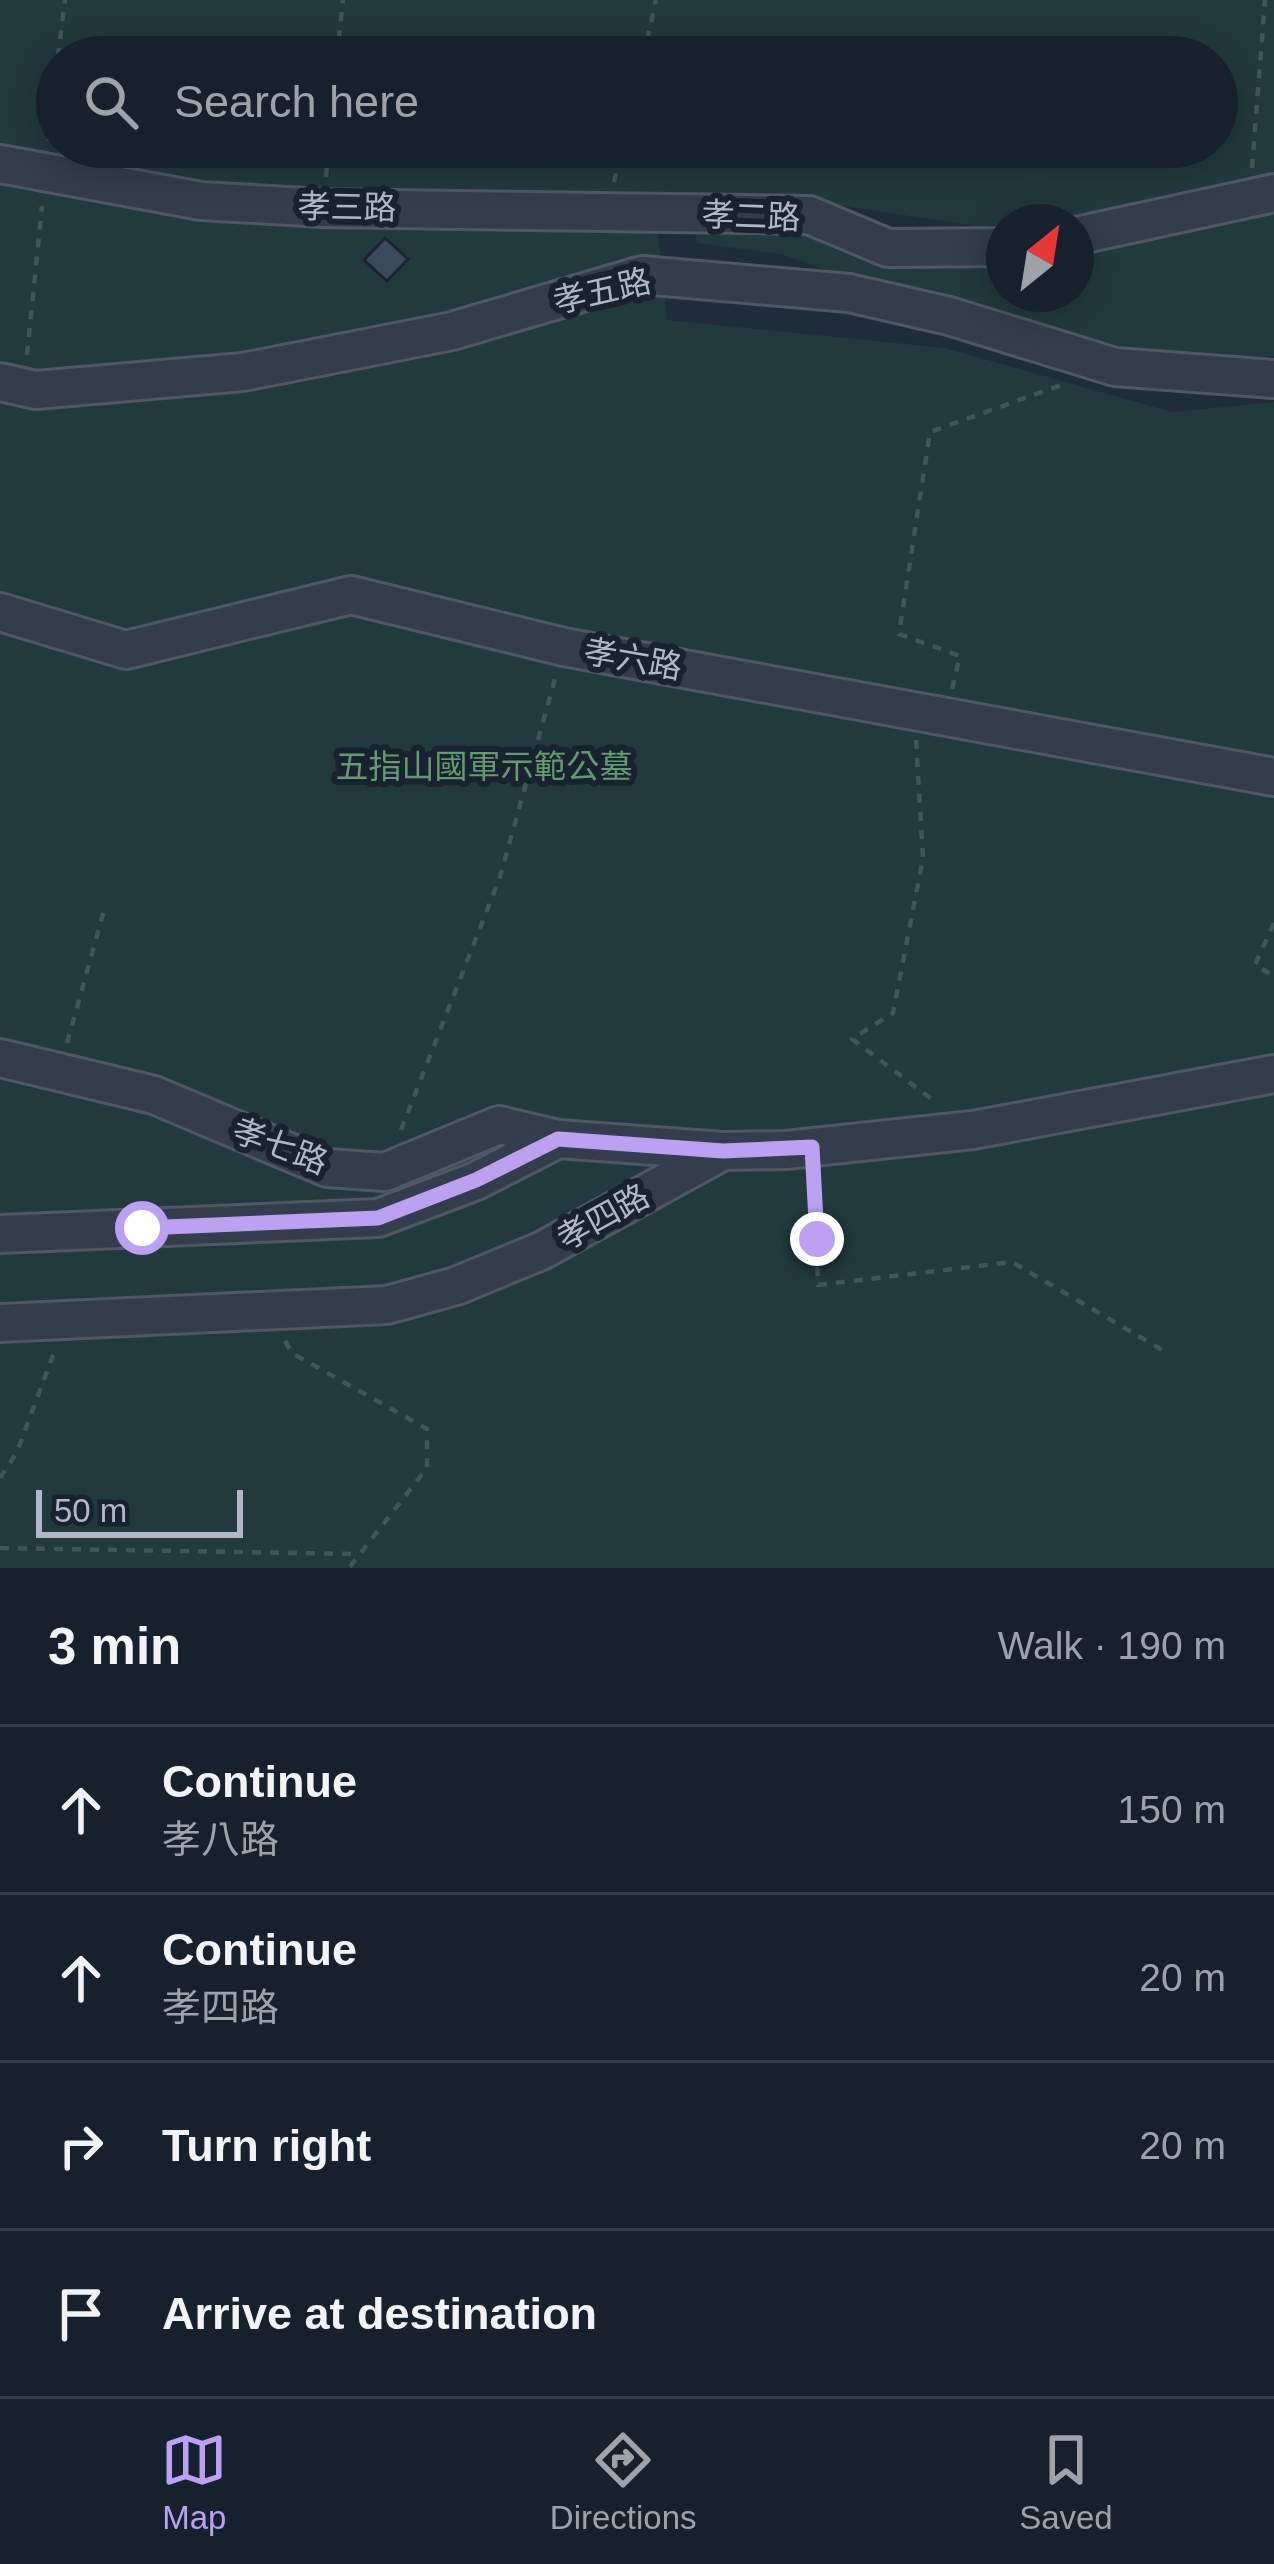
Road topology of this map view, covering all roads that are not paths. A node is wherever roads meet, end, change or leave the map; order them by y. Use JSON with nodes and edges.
{"nodes":[{"id":1,"x":0,"y":164,"type":"edge"},
{"id":2,"x":1262,"y":196,"type":"edge"},
{"id":3,"x":636,"y":214,"type":"junction"},
{"id":4,"x":1094,"y":232,"type":"edge"},
{"id":5,"x":986,"y":247,"type":"edge"},
{"id":6,"x":642,"y":275,"type":"junction"},
{"id":7,"x":1274,"y":379,"type":"edge"},
{"id":8,"x":12,"y":385,"type":"edge"},
{"id":9,"x":0,"y":612,"type":"edge"},
{"id":10,"x":1274,"y":777,"type":"edge"},
{"id":11,"x":0,"y":1058,"type":"edge"},
{"id":12,"x":1274,"y":1074,"type":"edge"},
{"id":13,"x":558,"y":1139,"type":"junction"},
{"id":14,"x":723,"y":1151,"type":"junction"},
{"id":15,"x":0,"y":1234,"type":"edge"},
{"id":16,"x":0,"y":1323,"type":"edge"}],
"edges":[{"from":1,"to":3,"type":"lane","name":"孝三路"},
{"from":2,"to":4,"type":"lane"},
{"from":3,"to":5,"type":"lane","name":"孝二路"},
{"from":3,"to":6,"type":"lane"},
{"from":6,"to":7,"type":"lane","name":"孝五路"},
{"from":6,"to":8,"type":"lane","name":"孝五路"},
{"from":9,"to":10,"type":"lane","name":"孝六路"},
{"from":11,"to":13,"type":"lane","name":"孝七路"},
{"from":12,"to":14,"type":"lane","name":"孝四路"},
{"from":13,"to":14,"type":"lane","name":"孝七路"},
{"from":13,"to":15,"type":"lane"},
{"from":14,"to":16,"type":"lane","name":"孝四路"}]}
